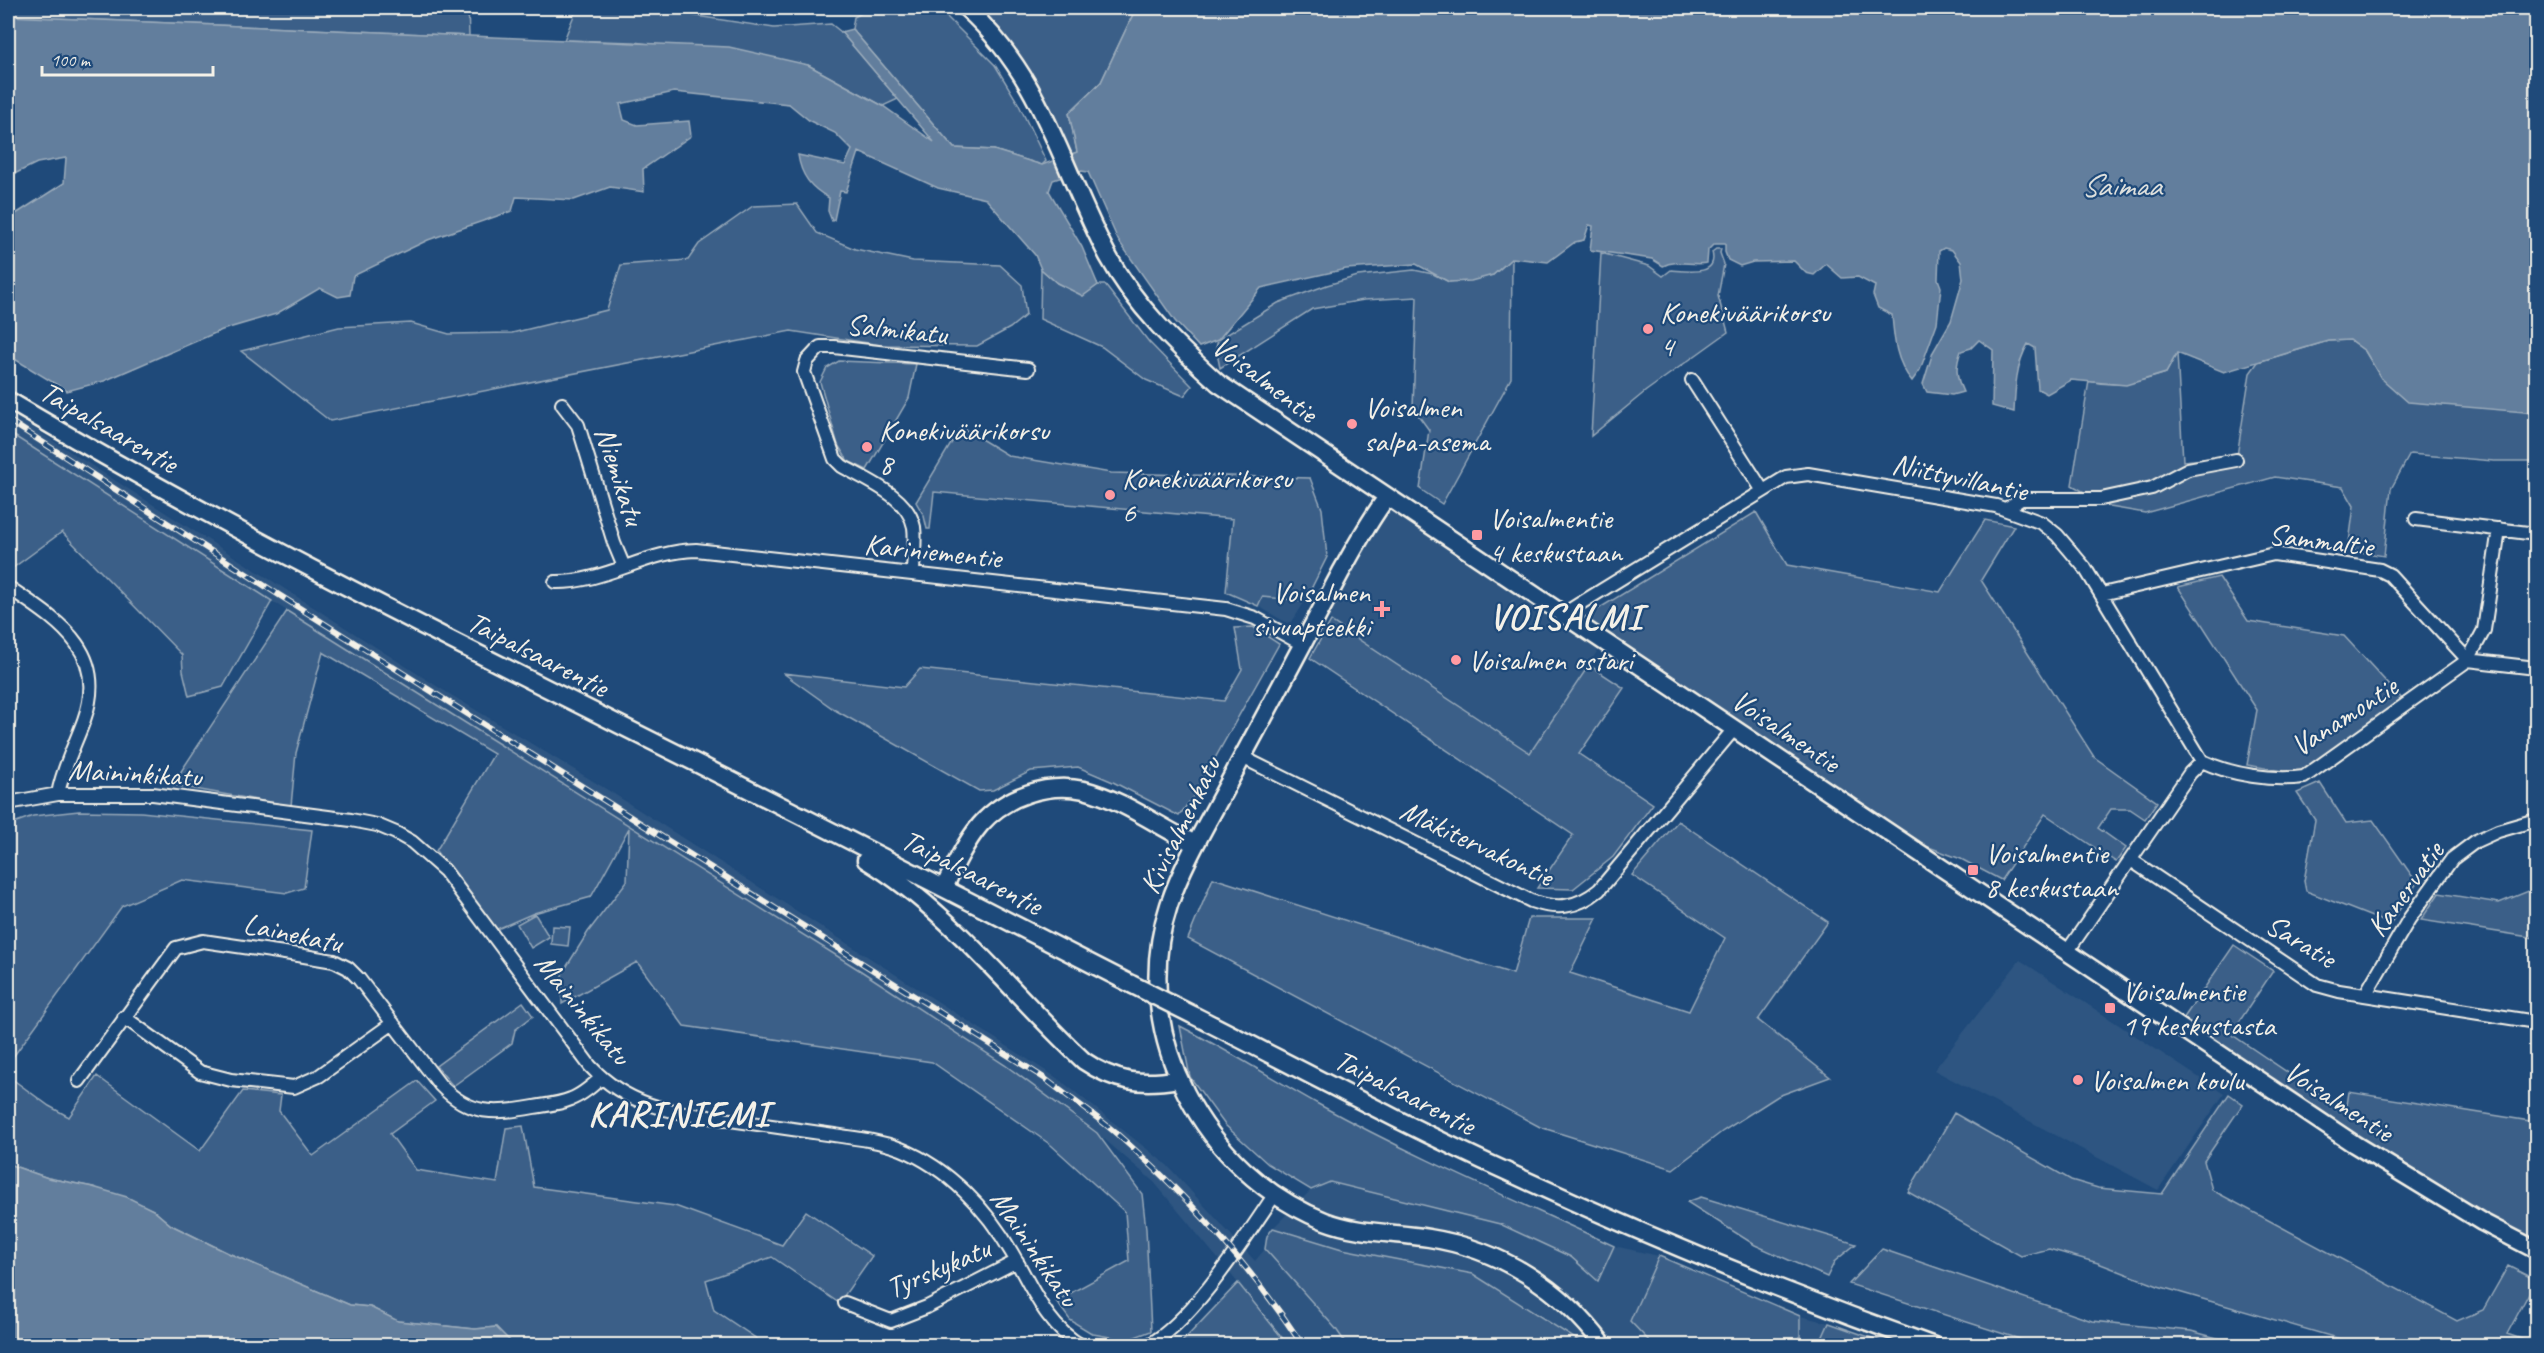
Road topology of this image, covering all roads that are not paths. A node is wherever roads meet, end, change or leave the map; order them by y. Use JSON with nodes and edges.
{"nodes":[{"id":1,"x":966,"y":8,"type":"edge"},
{"id":2,"x":1029,"y":369,"type":"dead end"},
{"id":3,"x":1692,"y":380,"type":"dead end"},
{"id":4,"x":8,"y":400,"type":"edge"},
{"id":5,"x":562,"y":404,"type":"dead end"},
{"id":6,"x":2236,"y":460,"type":"dead end"},
{"id":7,"x":1763,"y":491,"type":"junction"},
{"id":8,"x":1386,"y":497,"type":"junction"},
{"id":9,"x":2006,"y":509,"type":"junction"},
{"id":10,"x":2416,"y":519,"type":"dead end"},
{"id":11,"x":2499,"y":529,"type":"junction"},
{"id":12,"x":2536,"y":534,"type":"edge"},
{"id":13,"x":624,"y":567,"type":"junction"},
{"id":14,"x":913,"y":574,"type":"junction"},
{"id":15,"x":555,"y":582,"type":"dead end"},
{"id":16,"x":8,"y":586,"type":"edge"},
{"id":17,"x":2102,"y":594,"type":"junction"},
{"id":18,"x":1566,"y":616,"type":"junction"},
{"id":19,"x":1302,"y":644,"type":"junction"},
{"id":20,"x":2468,"y":660,"type":"junction"},
{"id":21,"x":2536,"y":668,"type":"edge"},
{"id":22,"x":1734,"y":729,"type":"junction"},
{"id":23,"x":1242,"y":757,"type":"junction"},
{"id":24,"x":2202,"y":761,"type":"junction"},
{"id":25,"x":749,"y":790,"type":"junction"},
{"id":26,"x":58,"y":794,"type":"junction"},
{"id":27,"x":8,"y":803,"type":"edge"},
{"id":28,"x":2536,"y":820,"type":"edge"},
{"id":29,"x":1195,"y":844,"type":"junction"},
{"id":30,"x":2131,"y":860,"type":"junction"},
{"id":31,"x":944,"y":888,"type":"junction"},
{"id":32,"x":2067,"y":952,"type":"junction"},
{"id":33,"x":2366,"y":995,"type":"junction"},
{"id":34,"x":124,"y":1017,"type":"junction"},
{"id":35,"x":2536,"y":1022,"type":"edge"},
{"id":36,"x":393,"y":1023,"type":"junction"},
{"id":37,"x":601,"y":1078,"type":"junction"},
{"id":38,"x":1178,"y":1079,"type":"junction"},
{"id":39,"x":79,"y":1080,"type":"dead end"},
{"id":40,"x":1275,"y":1194,"type":"junction"},
{"id":41,"x":2536,"y":1250,"type":"edge"},
{"id":42,"x":1017,"y":1261,"type":"junction"},
{"id":43,"x":845,"y":1303,"type":"dead end"},
{"id":44,"x":1082,"y":1346,"type":"edge"},
{"id":45,"x":1147,"y":1346,"type":"edge"},
{"id":46,"x":1604,"y":1346,"type":"edge"},
{"id":47,"x":1934,"y":1346,"type":"edge"}],
"edges":[{"from":1,"to":8,"type":"street","name":"Voisalmentie"},
{"from":2,"to":14,"type":"street","name":"Salmikatu"},
{"from":3,"to":7,"type":"street"},
{"from":4,"to":25,"type":"street","name":"Taipalsaarentie"},
{"from":5,"to":13,"type":"street","name":"Niemikatu"},
{"from":6,"to":9,"type":"street"},
{"from":7,"to":9,"type":"street","name":"Niittyvillantie"},
{"from":7,"to":18,"type":"street","name":"Niittyvillantie"},
{"from":8,"to":18,"type":"street","name":"Voisalmentie"},
{"from":8,"to":19,"type":"street","name":"Kivisalmenkatu"},
{"from":9,"to":17,"type":"street","name":"Niittyvillantie"},
{"from":10,"to":11,"type":"street"},
{"from":11,"to":12,"type":"street"},
{"from":11,"to":20,"type":"street"},
{"from":13,"to":14,"type":"street","name":"Kariniementie"},
{"from":13,"to":15,"type":"street","name":"Kariniementie"},
{"from":14,"to":19,"type":"street","name":"Kariniementie"},
{"from":16,"to":26,"type":"street"},
{"from":17,"to":20,"type":"street","name":"Sammaltie"},
{"from":17,"to":24,"type":"street","name":"Niittyvillantie"},
{"from":18,"to":22,"type":"street","name":"Voisalmentie"},
{"from":19,"to":23,"type":"street","name":"Kivisalmenkatu"},
{"from":20,"to":21,"type":"street"},
{"from":20,"to":24,"type":"street","name":"Vanamontie"},
{"from":22,"to":23,"type":"street","name":"Mäkitervakontie"},
{"from":22,"to":32,"type":"street","name":"Voisalmentie"},
{"from":23,"to":29,"type":"street","name":"Kivisalmenkatu"},
{"from":24,"to":30,"type":"street"},
{"from":25,"to":31,"type":"street","name":"Taipalsaarentie"},
{"from":25,"to":38,"type":"street"},
{"from":26,"to":27,"type":"street","name":"Maininkikatu"},
{"from":26,"to":37,"type":"street","name":"Maininkikatu"},
{"from":28,"to":33,"type":"street","name":"Kanervatie"},
{"from":29,"to":31,"type":"street"},
{"from":29,"to":38,"type":"street","name":"Kivisalmenkatu"},
{"from":30,"to":32,"type":"street"},
{"from":30,"to":33,"type":"street","name":"Saratie"},
{"from":31,"to":47,"type":"street","name":"Taipalsaarentie","bridge":true},
{"from":32,"to":41,"type":"street","name":"Voisalmentie"},
{"from":33,"to":35,"type":"street","name":"Saratie"},
{"from":34,"to":36,"type":"street"},
{"from":34,"to":36,"type":"street","name":"Lainekatu"},
{"from":34,"to":39,"type":"street","name":"Lainekatu"},
{"from":36,"to":37,"type":"street","name":"Lainekatu"},
{"from":37,"to":42,"type":"street","name":"Maininkikatu"},
{"from":38,"to":40,"type":"street","name":"Kivisalmenkatu"},
{"from":40,"to":45,"type":"street"},
{"from":40,"to":46,"type":"street","name":"Kivisalmenkatu"},
{"from":42,"to":43,"type":"street","name":"Tyrskykatu"},
{"from":42,"to":44,"type":"street","name":"Maininkikatu"}]}
